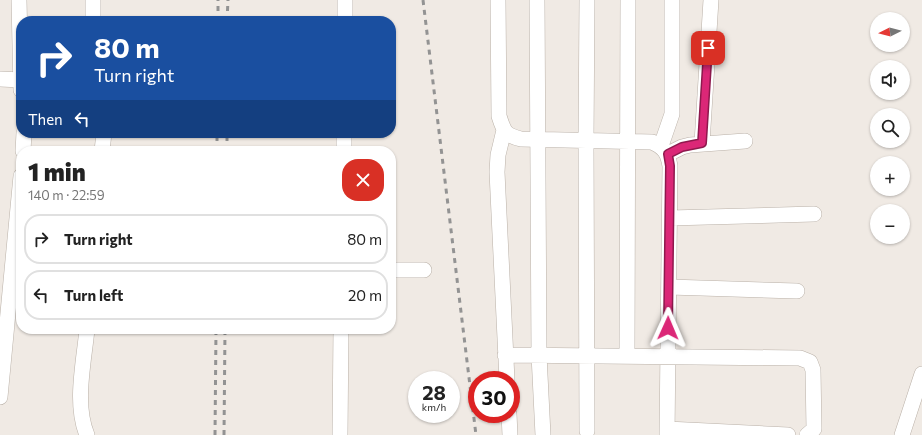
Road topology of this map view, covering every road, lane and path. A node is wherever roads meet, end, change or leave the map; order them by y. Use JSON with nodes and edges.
{"nodes":[{"id":1,"x":19,"y":0,"type":"edge"},
{"id":2,"x":93,"y":0,"type":"edge"},
{"id":3,"x":345,"y":0,"type":"edge"},
{"id":4,"x":498,"y":0,"type":"edge"},
{"id":5,"x":537,"y":0,"type":"edge"},
{"id":6,"x":587,"y":0,"type":"edge"},
{"id":7,"x":628,"y":0,"type":"edge"},
{"id":8,"x":672,"y":0,"type":"edge"},
{"id":9,"x":711,"y":0,"type":"edge"},
{"id":10,"x":19,"y":16,"type":"edge"},
{"id":11,"x":93,"y":16,"type":"edge"},
{"id":12,"x":345,"y":16,"type":"edge"},
{"id":13,"x":0,"y":79,"type":"edge"},
{"id":14,"x":16,"y":82,"type":"edge"},
{"id":15,"x":504,"y":130,"type":"junction"},
{"id":16,"x":538,"y":140,"type":"junction"},
{"id":17,"x":586,"y":141,"type":"junction"},
{"id":18,"x":628,"y":141,"type":"junction"},
{"id":19,"x":745,"y":142,"type":"dead end"},
{"id":20,"x":702,"y":143,"type":"junction"},
{"id":21,"x":664,"y":150,"type":"junction"},
{"id":22,"x":814,"y":214,"type":"dead end"},
{"id":23,"x":670,"y":218,"type":"junction"},
{"id":24,"x":16,"y":229,"type":"edge"},
{"id":25,"x":396,"y":270,"type":"edge"},
{"id":26,"x":424,"y":270,"type":"dead end"},
{"id":27,"x":669,"y":287,"type":"junction"},
{"id":28,"x":797,"y":291,"type":"dead end"},
{"id":29,"x":87,"y":334,"type":"edge"},
{"id":30,"x":341,"y":334,"type":"edge"},
{"id":31,"x":506,"y":355,"type":"junction"},
{"id":32,"x":539,"y":355,"type":"junction"},
{"id":33,"x":587,"y":356,"type":"junction"},
{"id":34,"x":627,"y":356,"type":"junction"},
{"id":35,"x":668,"y":356,"type":"junction"},
{"id":36,"x":507,"y":371,"type":"edge"},
{"id":37,"x":922,"y":374,"type":"edge"},
{"id":38,"x":0,"y":397,"type":"edge"},
{"id":39,"x":509,"y":423,"type":"edge"},
{"id":40,"x":587,"y":431,"type":"dead end"},
{"id":41,"x":667,"y":432,"type":"edge"},
{"id":42,"x":87,"y":435,"type":"edge"},
{"id":43,"x":340,"y":435,"type":"edge"},
{"id":44,"x":510,"y":435,"type":"edge"},
{"id":45,"x":543,"y":435,"type":"edge"},
{"id":46,"x":788,"y":435,"type":"edge"},
{"id":47,"x":807,"y":435,"type":"edge"},
{"id":48,"x":902,"y":435,"type":"edge"}],
"edges":[{"from":1,"to":10,"type":"street"},
{"from":2,"to":11,"type":"street"},
{"from":3,"to":12,"type":"street"},
{"from":4,"to":15,"type":"street"},
{"from":5,"to":16,"type":"street"},
{"from":6,"to":17,"type":"street"},
{"from":7,"to":18,"type":"street"},
{"from":8,"to":21,"type":"street"},
{"from":9,"to":20,"type":"street"},
{"from":13,"to":14,"type":"street"},
{"from":15,"to":16,"type":"street"},
{"from":15,"to":31,"type":"street"},
{"from":16,"to":17,"type":"street"},
{"from":16,"to":32,"type":"street"},
{"from":17,"to":18,"type":"street"},
{"from":17,"to":33,"type":"street"},
{"from":18,"to":21,"type":"street"},
{"from":18,"to":34,"type":"street"},
{"from":19,"to":20,"type":"street"},
{"from":20,"to":21,"type":"street"},
{"from":21,"to":23,"type":"street"},
{"from":22,"to":23,"type":"street"},
{"from":23,"to":27,"type":"street"},
{"from":24,"to":38,"type":"street"},
{"from":25,"to":26,"type":"street"},
{"from":27,"to":28,"type":"street"},
{"from":27,"to":35,"type":"street"},
{"from":29,"to":42,"type":"street"},
{"from":30,"to":43,"type":"street"},
{"from":31,"to":32,"type":"street"},
{"from":31,"to":36,"type":"street"},
{"from":32,"to":33,"type":"street"},
{"from":32,"to":45,"type":"street"},
{"from":33,"to":34,"type":"street"},
{"from":33,"to":40,"type":"street"},
{"from":34,"to":35,"type":"street"},
{"from":35,"to":41,"type":"street"},
{"from":35,"to":47,"type":"street"},
{"from":37,"to":48,"type":"street"},
{"from":39,"to":44,"type":"street"},
{"from":41,"to":46,"type":"street"}]}
